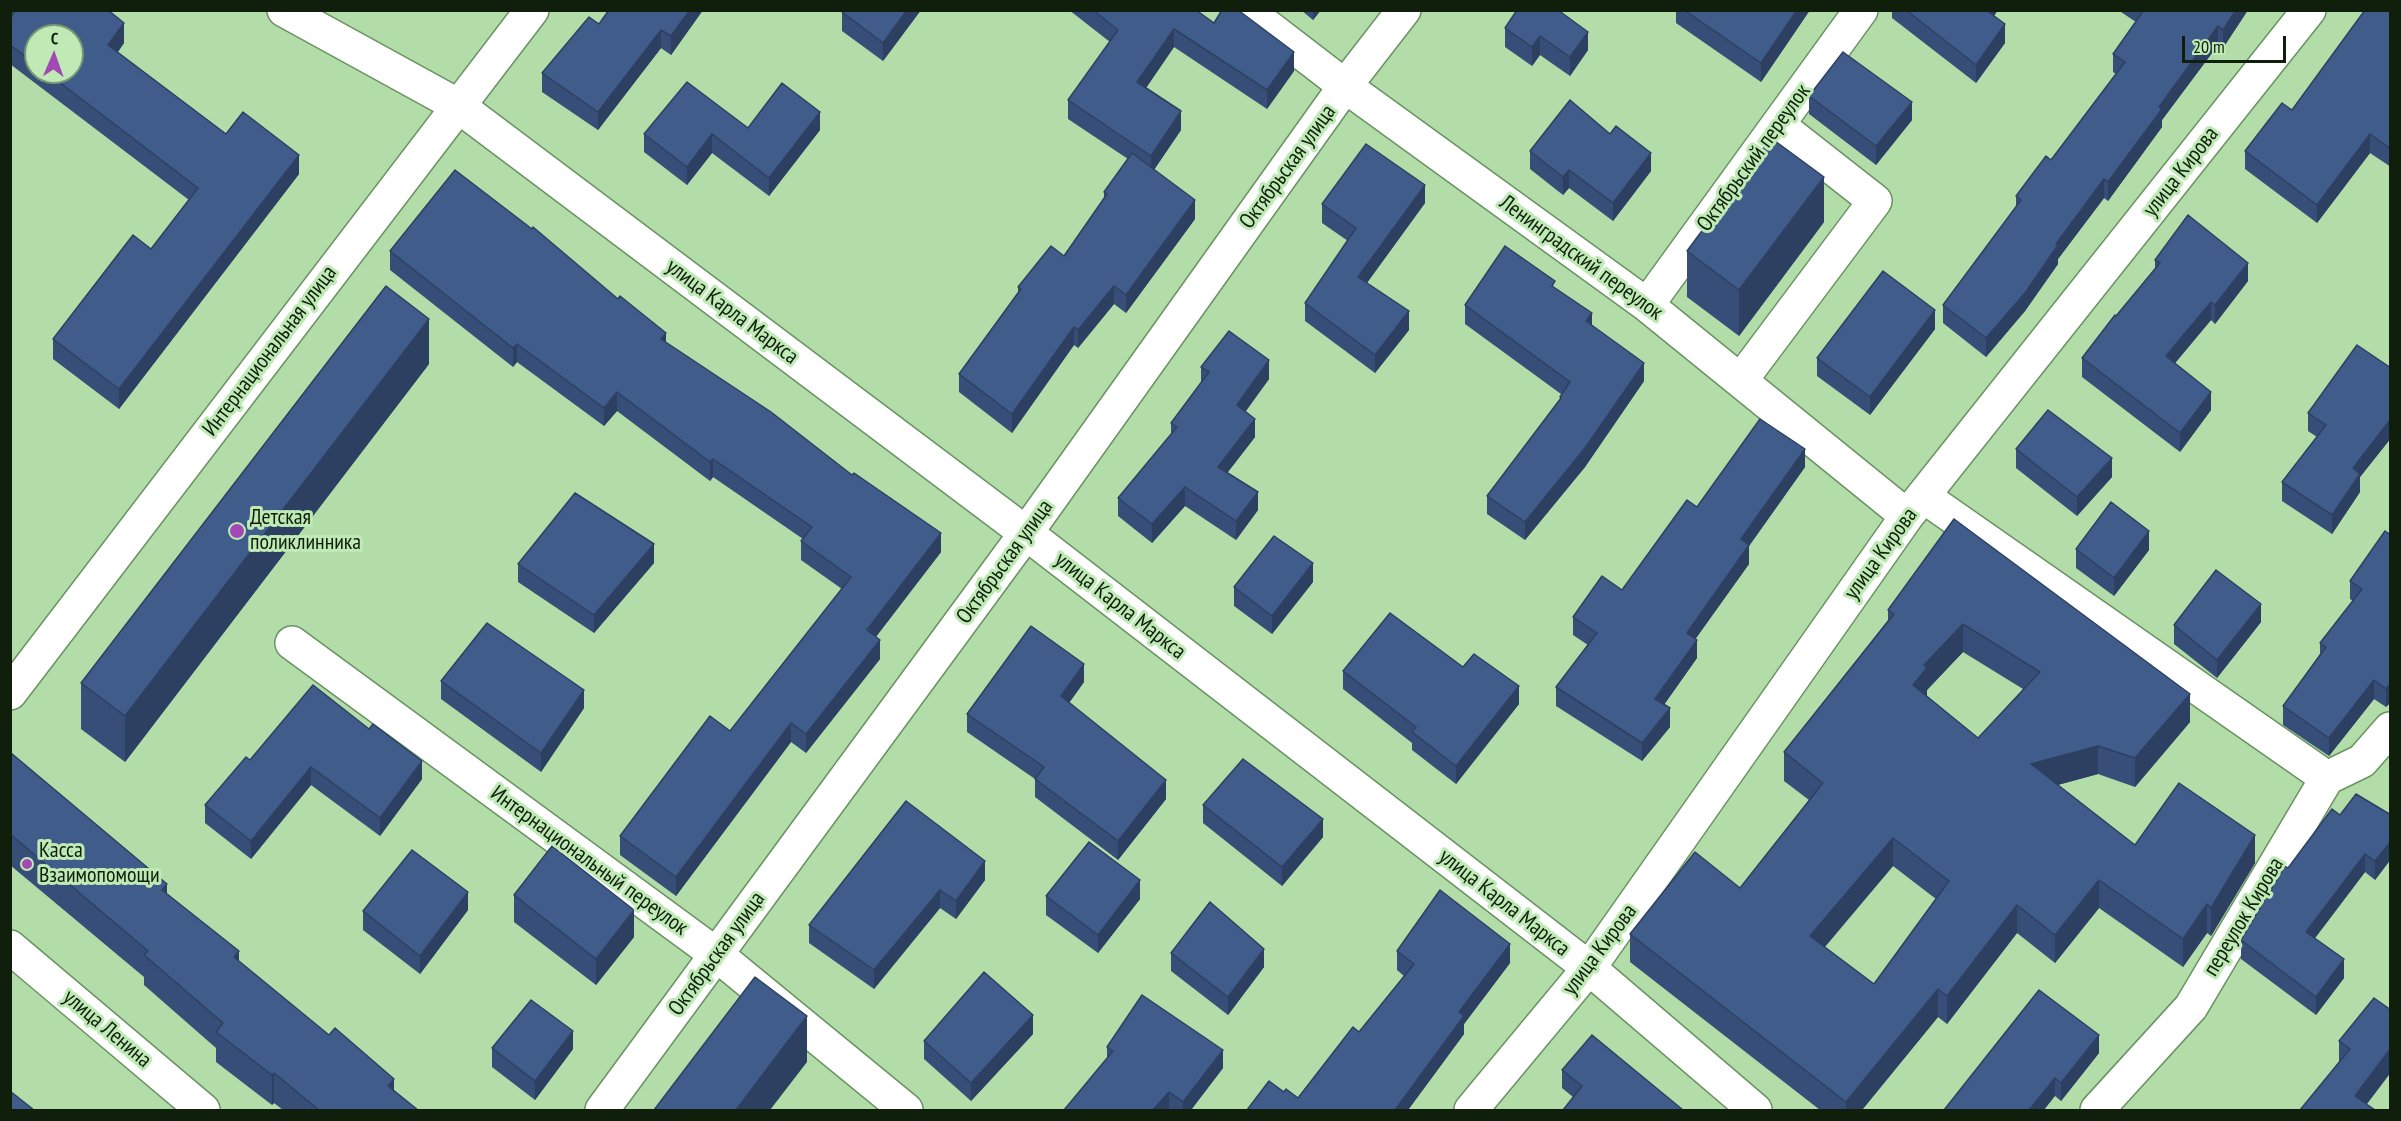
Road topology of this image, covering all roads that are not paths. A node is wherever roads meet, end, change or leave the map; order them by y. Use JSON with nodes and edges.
{"nodes":[{"id":1,"x":284,"y":10,"type":"edge"},
{"id":2,"x":532,"y":10,"type":"edge"},
{"id":3,"x":1246,"y":10,"type":"edge"},
{"id":4,"x":1404,"y":10,"type":"edge"},
{"id":5,"x":1861,"y":10,"type":"edge"},
{"id":6,"x":2309,"y":10,"type":"edge"},
{"id":7,"x":1345,"y":86,"type":"junction"},
{"id":8,"x":457,"y":105,"type":"junction"},
{"id":9,"x":1778,"y":125,"type":"junction"},
{"id":10,"x":1647,"y":305,"type":"junction"},
{"id":11,"x":1741,"y":380,"type":"junction"},
{"id":12,"x":1915,"y":506,"type":"junction"},
{"id":13,"x":1026,"y":533,"type":"junction"},
{"id":14,"x":292,"y":643,"type":"dead end"},
{"id":15,"x":10,"y":693,"type":"edge"},
{"id":16,"x":2391,"y":729,"type":"edge"},
{"id":17,"x":2327,"y":778,"type":"junction"},
{"id":18,"x":10,"y":946,"type":"edge"},
{"id":19,"x":717,"y":954,"type":"junction"},
{"id":20,"x":1589,"y":968,"type":"junction"},
{"id":21,"x":203,"y":1110,"type":"edge"},
{"id":22,"x":602,"y":1110,"type":"edge"},
{"id":23,"x":906,"y":1110,"type":"edge"},
{"id":24,"x":1471,"y":1110,"type":"edge"},
{"id":25,"x":1755,"y":1110,"type":"edge"},
{"id":26,"x":2097,"y":1110,"type":"edge"}],
"edges":[{"from":1,"to":8,"type":"street","name":"улица Карла Маркса"},
{"from":2,"to":8,"type":"street","name":"Интернациональная улица"},
{"from":3,"to":7,"type":"street","name":"Ленинградский переулок"},
{"from":4,"to":7,"type":"street","name":"Октябрьская улица"},
{"from":5,"to":9,"type":"street","name":"Октябрьский переулок"},
{"from":6,"to":12,"type":"street","name":"улица Кирова"},
{"from":7,"to":10,"type":"street","name":"Ленинградский переулок"},
{"from":7,"to":13,"type":"street","name":"Октябрьская улица"},
{"from":8,"to":13,"type":"street","name":"улица Карла Маркса"},
{"from":8,"to":15,"type":"street","name":"Интернациональная улица"},
{"from":9,"to":10,"type":"street","name":"Октябрьский переулок"},
{"from":9,"to":11,"type":"street"},
{"from":10,"to":11,"type":"street","name":"Ленинградский переулок"},
{"from":11,"to":12,"type":"street","name":"Ленинградский переулок"},
{"from":12,"to":17,"type":"street","name":"Ленинградский переулок"},
{"from":12,"to":20,"type":"street","name":"улица Кирова"},
{"from":13,"to":19,"type":"street","name":"Октябрьская улица"},
{"from":13,"to":20,"type":"street","name":"улица Карла Маркса"},
{"from":14,"to":19,"type":"street","name":"Интернациональный переулок"},
{"from":16,"to":17,"type":"street"},
{"from":17,"to":26,"type":"street","name":"переулок Кирова"},
{"from":18,"to":21,"type":"street","name":"улица Ленина"},
{"from":19,"to":22,"type":"street","name":"Октябрьская улица"},
{"from":19,"to":23,"type":"street","name":"Интернациональный переулок"},
{"from":20,"to":24,"type":"street","name":"улица Кирова"},
{"from":20,"to":25,"type":"street","name":"улица Карла Маркса"}]}
